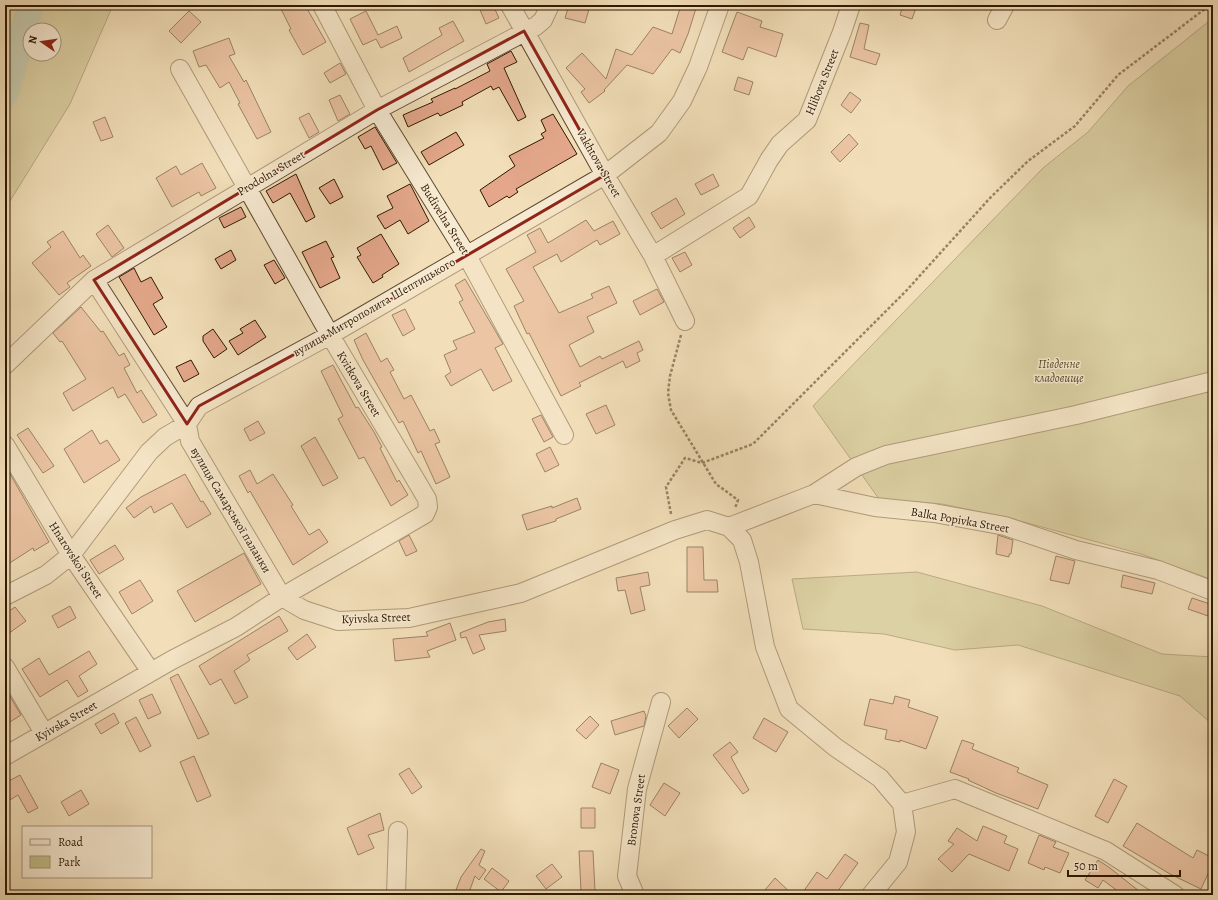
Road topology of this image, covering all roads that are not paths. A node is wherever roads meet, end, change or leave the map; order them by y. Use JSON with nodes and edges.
{"nodes":[{"id":1,"x":322,"y":5,"type":"edge"},
{"id":2,"x":510,"y":5,"type":"edge"},
{"id":3,"x":550,"y":5,"type":"edge"},
{"id":4,"x":720,"y":5,"type":"edge"},
{"id":5,"x":851,"y":5,"type":"edge"},
{"id":6,"x":524,"y":31,"type":"junction"},
{"id":7,"x":180,"y":69,"type":"dead end"},
{"id":8,"x":377,"y":110,"type":"junction"},
{"id":9,"x":605,"y":175,"type":"junction"},
{"id":10,"x":246,"y":188,"type":"junction"},
{"id":11,"x":466,"y":254,"type":"junction"},
{"id":12,"x":653,"y":256,"type":"junction"},
{"id":13,"x":94,"y":280,"type":"junction"},
{"id":14,"x":685,"y":321,"type":"road end"},
{"id":15,"x":330,"y":335,"type":"junction"},
{"id":16,"x":5,"y":365,"type":"edge"},
{"id":17,"x":1213,"y":382,"type":"edge"},
{"id":18,"x":186,"y":424,"type":"junction"},
{"id":19,"x":564,"y":435,"type":"dead end"},
{"id":20,"x":5,"y":445,"type":"edge"},
{"id":21,"x":814,"y":494,"type":"junction"},
{"id":22,"x":729,"y":527,"type":"junction"},
{"id":23,"x":71,"y":555,"type":"junction"},
{"id":24,"x":1213,"y":591,"type":"edge"},
{"id":25,"x":5,"y":596,"type":"edge"},
{"id":26,"x":282,"y":597,"type":"junction"},
{"id":27,"x":5,"y":667,"type":"edge"},
{"id":28,"x":151,"y":672,"type":"junction"},
{"id":29,"x":661,"y":702,"type":"dead end"},
{"id":30,"x":44,"y":733,"type":"junction"},
{"id":31,"x":5,"y":756,"type":"edge"},
{"id":32,"x":902,"y":804,"type":"junction"},
{"id":33,"x":398,"y":831,"type":"dead end"},
{"id":34,"x":396,"y":895,"type":"edge"},
{"id":35,"x":635,"y":895,"type":"edge"},
{"id":36,"x":871,"y":895,"type":"edge"},
{"id":37,"x":1175,"y":895,"type":"edge"}],
"edges":[{"from":1,"to":8,"type":"street","name":"Budivelna Street"},
{"from":2,"to":6,"type":"street","name":"Vakhtova Street"},
{"from":3,"to":6,"type":"street","name":"Prodolna Street"},
{"from":4,"to":9,"type":"street","name":"вулиця Митрополита Шептицького"},
{"from":5,"to":12,"type":"street","name":"Hlibova Street"},
{"from":6,"to":8,"type":"street","name":"Prodolna Street"},
{"from":6,"to":9,"type":"street","name":"Vakhtova Street"},
{"from":7,"to":10,"type":"street","name":"Kvitkova Street"},
{"from":8,"to":10,"type":"street","name":"Prodolna Street"},
{"from":8,"to":11,"type":"street","name":"Budivelna Street"},
{"from":9,"to":11,"type":"street","name":"вулиця Митрополита Шептицького"},
{"from":9,"to":12,"type":"street","name":"Vakhtova Street"},
{"from":10,"to":13,"type":"street","name":"Prodolna Street"},
{"from":10,"to":15,"type":"street","name":"Kvitkova Street"},
{"from":11,"to":15,"type":"street","name":"вулиця Митрополита Шептицького"},
{"from":11,"to":19,"type":"street","name":"Budivelna Street"},
{"from":12,"to":14,"type":"street","name":"Vakhtova Street"},
{"from":13,"to":16,"type":"street","name":"Prodolna Street"},
{"from":13,"to":18,"type":"street","name":"вулиця Самарської паланки"},
{"from":15,"to":18,"type":"street","name":"вулиця Митрополита Шептицького"},
{"from":15,"to":26,"type":"street","name":"Kvitkova Street"},
{"from":17,"to":21,"type":"street"},
{"from":18,"to":23,"type":"street","name":"вулиця Митрополита Шептицького"},
{"from":18,"to":26,"type":"street","name":"вулиця Самарської паланки"},
{"from":20,"to":23,"type":"street","name":"Hnarovskoi Street"},
{"from":21,"to":22,"type":"street"},
{"from":21,"to":24,"type":"street","name":"Balka Popivka Street"},
{"from":22,"to":26,"type":"street","name":"Kyivska Street"},
{"from":22,"to":32,"type":"street"},
{"from":23,"to":25,"type":"street","name":"вулиця Митрополита Шептицького"},
{"from":23,"to":28,"type":"street","name":"Hnarovskoi Street"},
{"from":26,"to":28,"type":"street","name":"Kyivska Street"},
{"from":27,"to":30,"type":"street"},
{"from":28,"to":30,"type":"street","name":"Kyivska Street"},
{"from":29,"to":35,"type":"street","name":"Bronova Street"},
{"from":30,"to":31,"type":"street","name":"Kyivska Street"},
{"from":32,"to":36,"type":"street"},
{"from":32,"to":37,"type":"street"},
{"from":33,"to":34,"type":"street"}]}
